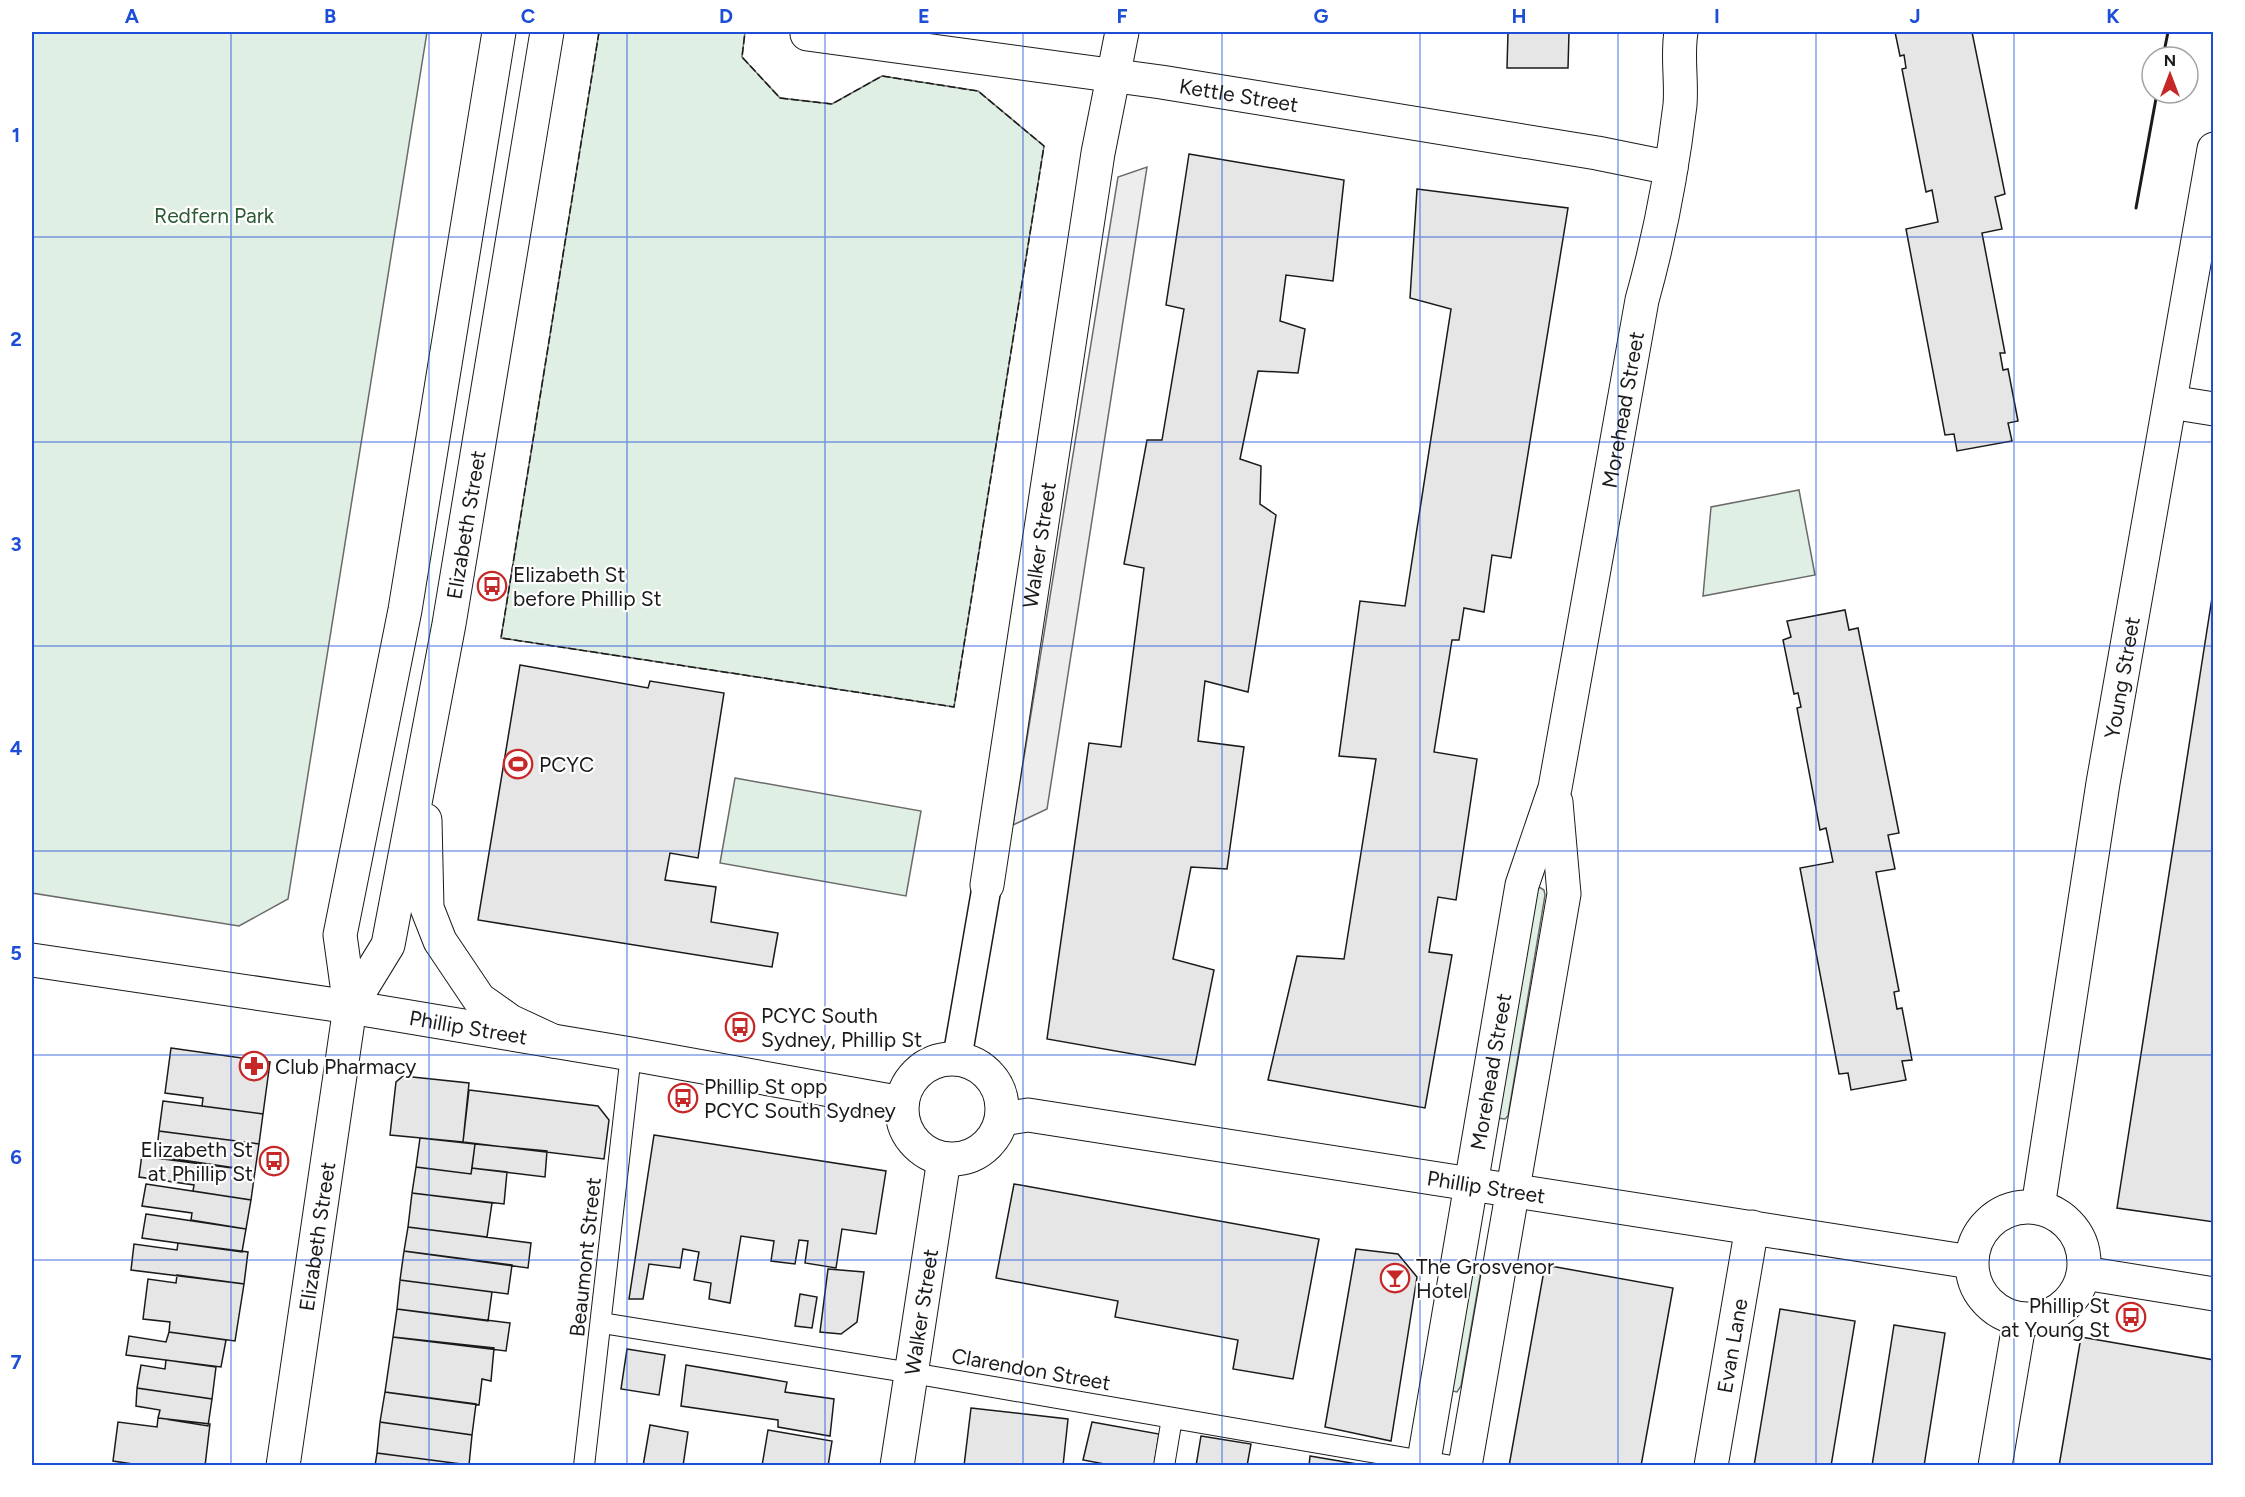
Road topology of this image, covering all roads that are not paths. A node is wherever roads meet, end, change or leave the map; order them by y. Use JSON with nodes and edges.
{"nodes":[{"id":1,"x":499,"y":32,"type":"edge"},
{"id":2,"x":547,"y":32,"type":"edge"},
{"id":3,"x":1122,"y":32,"type":"edge"},
{"id":4,"x":1681,"y":32,"type":"edge"},
{"id":5,"x":807,"y":34,"type":"dead end"},
{"id":6,"x":1114,"y":75,"type":"junction"},
{"id":7,"x":2214,"y":149,"type":"edge"},
{"id":8,"x":1671,"y":168,"type":"junction"},
{"id":9,"x":2170,"y":402,"type":"junction"},
{"id":10,"x":2214,"y":410,"type":"edge"},
{"id":11,"x":419,"y":777,"type":"junction"},
{"id":12,"x":1555,"y":788,"type":"junction"},
{"id":13,"x":987,"y":885,"type":"joint"},
{"id":14,"x":32,"y":960,"type":"edge"},
{"id":15,"x":350,"y":1007,"type":"junction"},
{"id":16,"x":553,"y":1041,"type":"junction"},
{"id":17,"x":631,"y":1054,"type":"junction"},
{"id":18,"x":957,"y":1059,"type":"junction"},
{"id":19,"x":902,"y":1103,"type":"junction"},
{"id":20,"x":1002,"y":1119,"type":"junction"},
{"id":21,"x":944,"y":1159,"type":"junction"},
{"id":22,"x":1471,"y":1185,"type":"junction"},
{"id":23,"x":1511,"y":1192,"type":"junction"},
{"id":24,"x":2038,"y":1207,"type":"junction"},
{"id":25,"x":1752,"y":1227,"type":"junction"},
{"id":26,"x":1971,"y":1262,"type":"junction"},
{"id":27,"x":2084,"y":1273,"type":"junction"},
{"id":28,"x":2214,"y":1294,"type":"edge"},
{"id":29,"x":2020,"y":1319,"type":"junction"},
{"id":30,"x":603,"y":1323,"type":"junction"},
{"id":31,"x":912,"y":1373,"type":"junction"},
{"id":32,"x":1172,"y":1418,"type":"junction"},
{"id":33,"x":1433,"y":1464,"type":"edge"},
{"id":34,"x":283,"y":1466,"type":"edge"},
{"id":35,"x":584,"y":1466,"type":"edge"},
{"id":36,"x":897,"y":1466,"type":"edge"},
{"id":37,"x":1164,"y":1466,"type":"edge"},
{"id":38,"x":1465,"y":1466,"type":"edge"},
{"id":39,"x":1711,"y":1466,"type":"edge"},
{"id":40,"x":1995,"y":1466,"type":"edge"}],
"edges":[{"from":1,"to":15,"type":"street","name":"Elizabeth Street"},
{"from":2,"to":11,"type":"street","name":"Elizabeth Street"},
{"from":3,"to":6,"type":"street","name":"Walker Street"},
{"from":4,"to":8,"type":"street","name":"Morehead Street"},
{"from":5,"to":6,"type":"street","name":"Kettle Street"},
{"from":6,"to":8,"type":"street","name":"Kettle Street"},
{"from":6,"to":13,"type":"street","name":"Walker Street"},
{"from":7,"to":9,"type":"street","name":"Young Street"},
{"from":8,"to":12,"type":"street","name":"Morehead Street"},
{"from":9,"to":10,"type":"street"},
{"from":9,"to":24,"type":"street","name":"Young Street"},
{"from":11,"to":15,"type":"street","name":"Elizabeth Street"},
{"from":11,"to":16,"type":"street"},
{"from":12,"to":22,"type":"street","name":"Morehead Street"},
{"from":12,"to":23,"type":"street","name":"Morehead Street"},
{"from":13,"to":18,"type":"street","name":"Walker Street"},
{"from":14,"to":15,"type":"street","name":"Phillip Street"},
{"from":15,"to":16,"type":"street","name":"Phillip Street"},
{"from":15,"to":34,"type":"street","name":"Elizabeth Street"},
{"from":16,"to":17,"type":"street","name":"Phillip Street"},
{"from":17,"to":19,"type":"street","name":"Phillip Street"},
{"from":17,"to":30,"type":"lane","name":"Beaumont Street"},
{"from":18,"to":19,"type":"street"},
{"from":18,"to":20,"type":"street"},
{"from":19,"to":21,"type":"street"},
{"from":20,"to":21,"type":"street"},
{"from":20,"to":22,"type":"street","name":"Phillip Street"},
{"from":21,"to":31,"type":"street","name":"Walker Street"},
{"from":22,"to":23,"type":"street","name":"Phillip Street"},
{"from":22,"to":33,"type":"street","name":"Morehead Street"},
{"from":23,"to":25,"type":"street","name":"Phillip Street"},
{"from":23,"to":38,"type":"street","name":"Morehead Street"},
{"from":24,"to":26,"type":"street"},
{"from":24,"to":27,"type":"street"},
{"from":25,"to":26,"type":"street","name":"Phillip Street"},
{"from":25,"to":39,"type":"street","name":"Evan Lane"},
{"from":26,"to":29,"type":"street"},
{"from":27,"to":28,"type":"street"},
{"from":27,"to":29,"type":"street"},
{"from":29,"to":40,"type":"street"},
{"from":30,"to":31,"type":"lane","name":"Clarendon Street"},
{"from":30,"to":35,"type":"lane","name":"Beaumont Street"},
{"from":31,"to":32,"type":"lane","name":"Clarendon Street"},
{"from":31,"to":36,"type":"street","name":"Walker Street"},
{"from":32,"to":33,"type":"lane","name":"Clarendon Street"},
{"from":32,"to":37,"type":"lane"}]}
